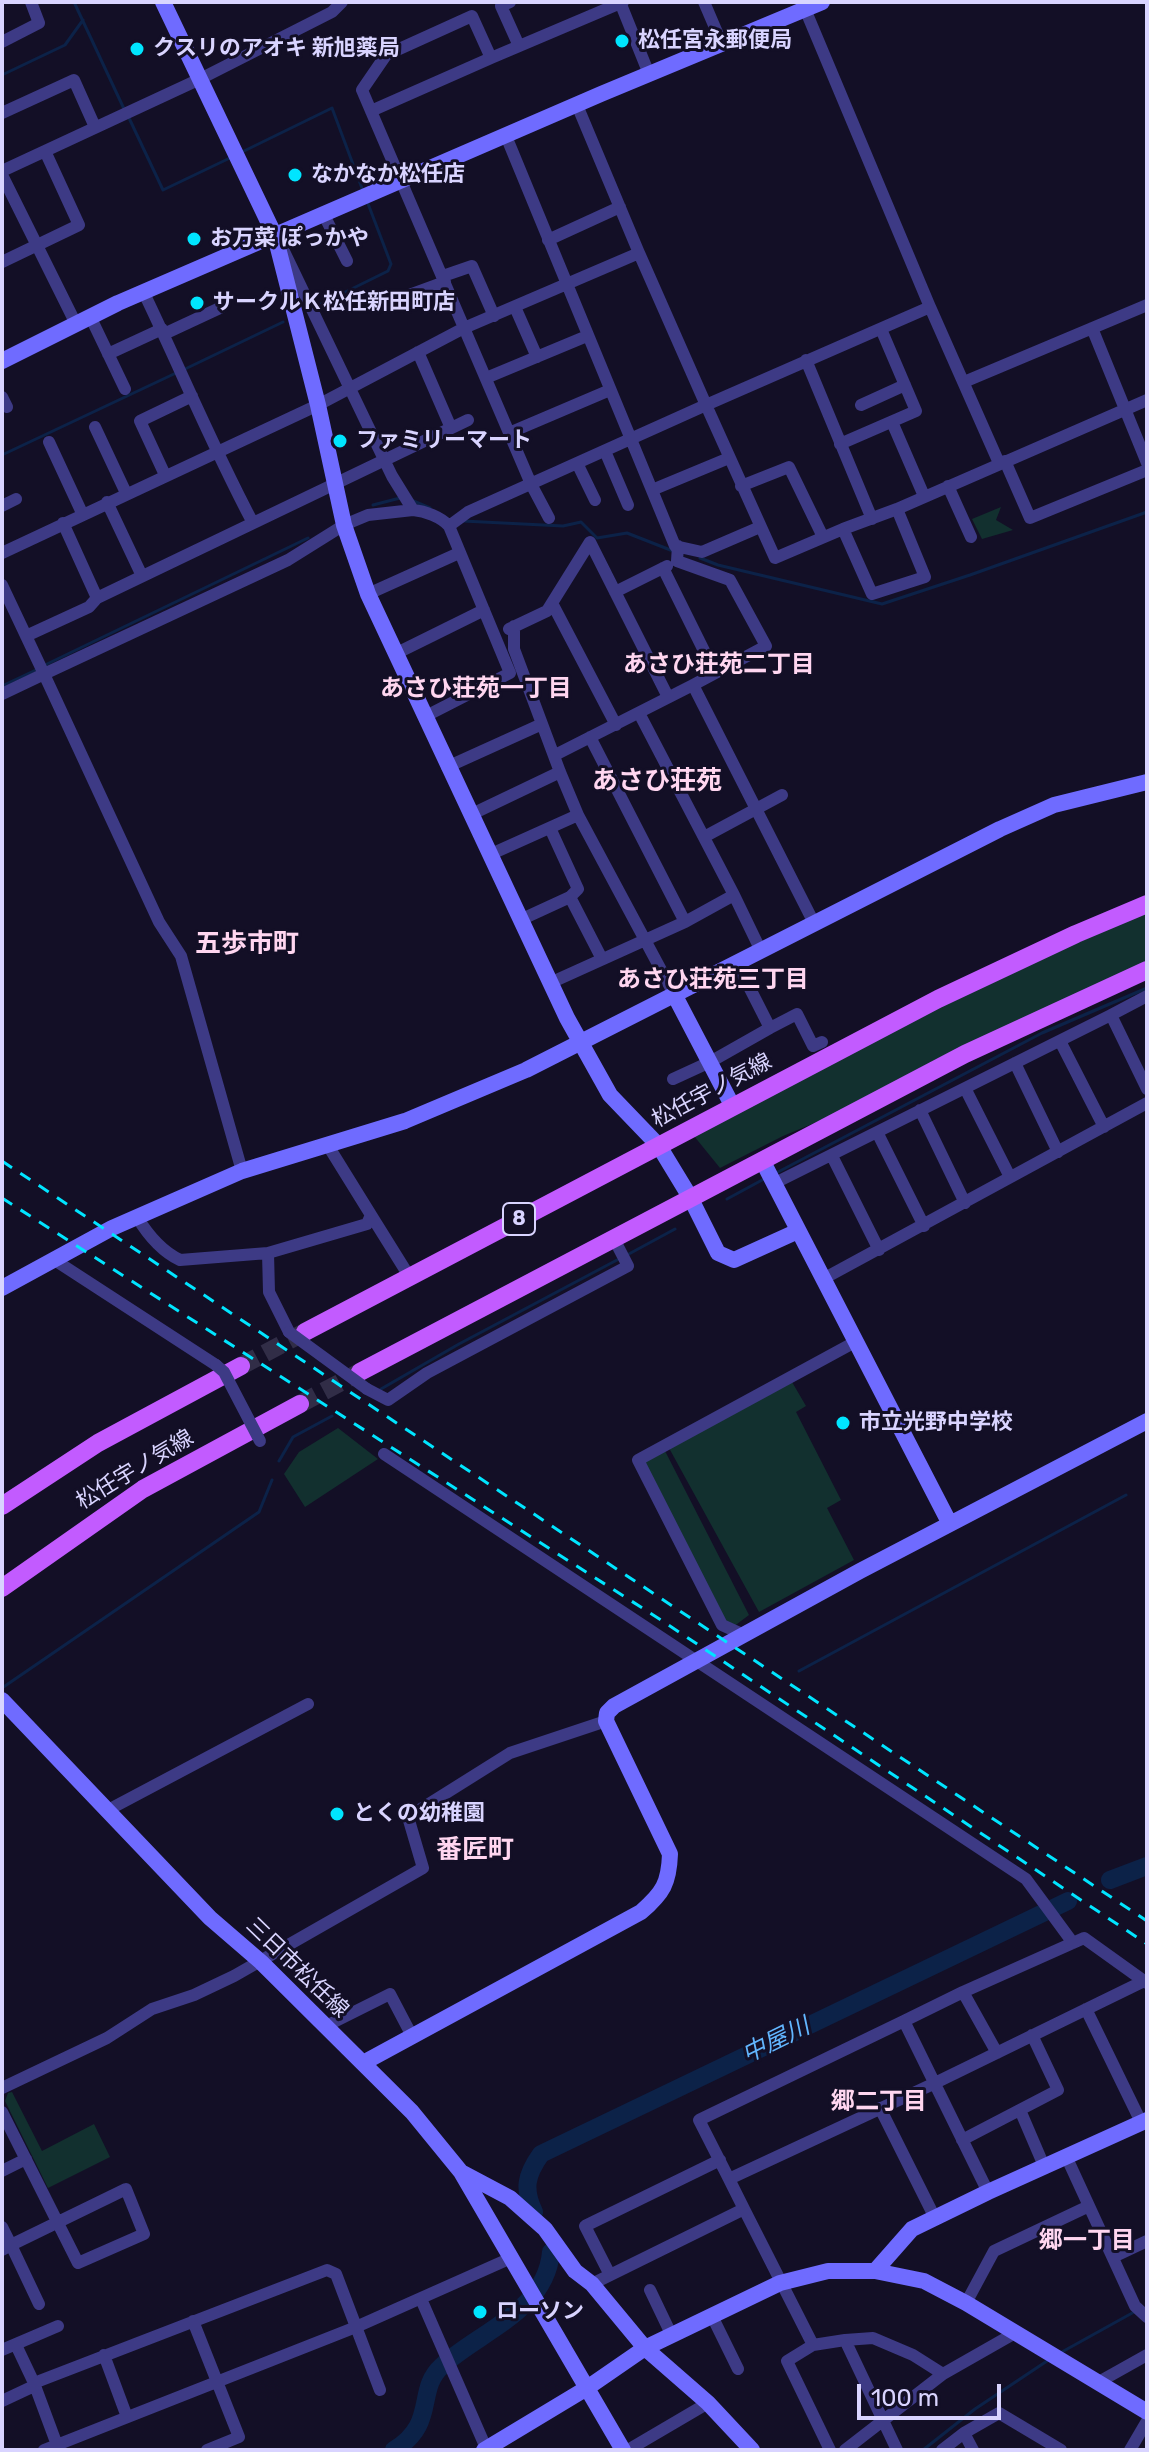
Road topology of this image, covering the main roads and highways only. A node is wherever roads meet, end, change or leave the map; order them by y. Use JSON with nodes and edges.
{"nodes":[{"id":1,"x":1147,"y":904,"type":"edge"},
{"id":2,"x":1147,"y":970,"type":"edge"},
{"id":3,"x":297,"y":1332,"type":"tunnel mouth"},
{"id":4,"x":241,"y":1366,"type":"tunnel mouth"},
{"id":5,"x":364,"y":1381,"type":"tunnel mouth"},
{"id":6,"x":300,"y":1404,"type":"tunnel mouth"},
{"id":7,"x":2,"y":1506,"type":"edge"},
{"id":8,"x":2,"y":1588,"type":"edge"}],
"edges":[{"from":1,"to":3,"type":"main road","name":"松任宇ノ気線","number":"8"},
{"from":2,"to":5,"type":"main road"},
{"from":4,"to":7,"type":"main road","name":"松任宇ノ気線"},
{"from":6,"to":8,"type":"main road","name":"松任宇ノ気線"}]}
